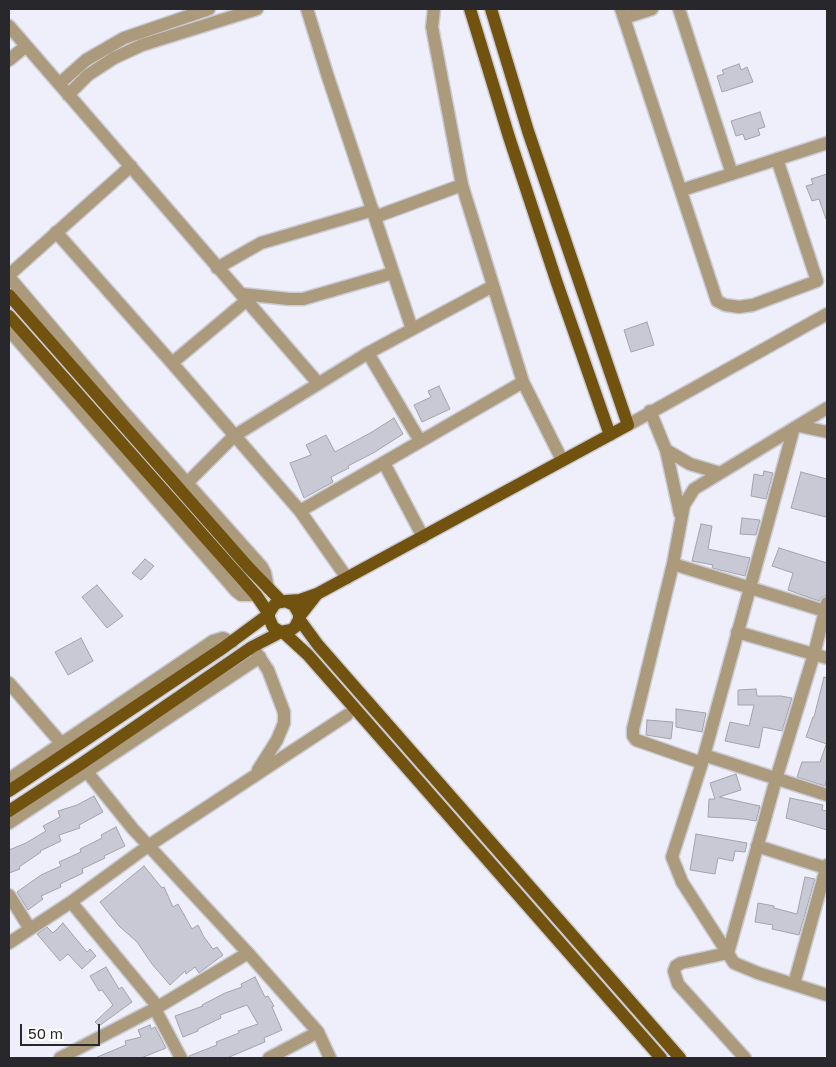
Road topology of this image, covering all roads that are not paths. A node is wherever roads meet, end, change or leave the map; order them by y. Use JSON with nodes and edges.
{"nodes":[{"id":1,"x":209,"y":9,"type":"edge"},
{"id":2,"x":258,"y":9,"type":"edge"},
{"id":3,"x":307,"y":9,"type":"edge"},
{"id":4,"x":434,"y":9,"type":"edge"},
{"id":5,"x":470,"y":9,"type":"edge"},
{"id":6,"x":491,"y":9,"type":"edge"},
{"id":7,"x":652,"y":9,"type":"edge"},
{"id":8,"x":679,"y":9,"type":"edge"},
{"id":9,"x":622,"y":13,"type":"edge"},
{"id":10,"x":9,"y":26,"type":"edge"},
{"id":11,"x":26,"y":46,"type":"junction"},
{"id":12,"x":9,"y":60,"type":"edge"},
{"id":13,"x":59,"y":84,"type":"junction"},
{"id":14,"x":68,"y":95,"type":"junction"},
{"id":15,"x":827,"y":143,"type":"edge"},
{"id":16,"x":777,"y":159,"type":"junction"},
{"id":17,"x":131,"y":166,"type":"junction"},
{"id":18,"x":732,"y":174,"type":"junction"},
{"id":19,"x":462,"y":185,"type":"junction"},
{"id":20,"x":682,"y":190,"type":"junction"},
{"id":21,"x":374,"y":213,"type":"junction"},
{"id":22,"x":56,"y":232,"type":"junction"},
{"id":23,"x":217,"y":268,"type":"junction"},
{"id":24,"x":393,"y":273,"type":"junction"},
{"id":25,"x":9,"y":276,"type":"edge"},
{"id":26,"x":493,"y":286,"type":"junction"},
{"id":27,"x":9,"y":294,"type":"edge"},
{"id":28,"x":244,"y":297,"type":"junction"},
{"id":29,"x":827,"y":314,"type":"edge"},
{"id":30,"x":9,"y":316,"type":"edge"},
{"id":31,"x":412,"y":329,"type":"junction"},
{"id":32,"x":9,"y":330,"type":"edge"},
{"id":33,"x":368,"y":353,"type":"junction"},
{"id":34,"x":172,"y":363,"type":"junction"},
{"id":35,"x":523,"y":382,"type":"junction"},
{"id":36,"x":318,"y":383,"type":"junction"},
{"id":37,"x":827,"y":408,"type":"edge"},
{"id":38,"x":650,"y":411,"type":"junction"},
{"id":39,"x":628,"y":425,"type":"junction"},
{"id":40,"x":796,"y":428,"type":"junction"},
{"id":41,"x":827,"y":432,"type":"edge"},
{"id":42,"x":610,"y":434,"type":"junction"},
{"id":43,"x":234,"y":436,"type":"junction"},
{"id":44,"x":420,"y":441,"type":"junction"},
{"id":45,"x":666,"y":450,"type":"junction"},
{"id":46,"x":562,"y":460,"type":"junction"},
{"id":47,"x":384,"y":463,"type":"junction"},
{"id":48,"x":720,"y":474,"type":"junction"},
{"id":49,"x":187,"y":483,"type":"junction"},
{"id":50,"x":300,"y":511,"type":"junction"},
{"id":51,"x":681,"y":517,"type":"junction"},
{"id":52,"x":423,"y":537,"type":"junction"},
{"id":53,"x":673,"y":564,"type":"junction"},
{"id":54,"x":347,"y":578,"type":"junction"},
{"id":55,"x":268,"y":588,"type":"junction"},
{"id":56,"x":750,"y":588,"type":"junction"},
{"id":57,"x":317,"y":594,"type":"junction"},
{"id":58,"x":256,"y":595,"type":"junction"},
{"id":59,"x":283,"y":602,"type":"junction"},
{"id":60,"x":826,"y":607,"type":"edge"},
{"id":61,"x":269,"y":614,"type":"junction"},
{"id":62,"x":299,"y":618,"type":"junction"},
{"id":63,"x":282,"y":632,"type":"junction"},
{"id":64,"x":737,"y":632,"type":"junction"},
{"id":65,"x":232,"y":642,"type":"junction"},
{"id":66,"x":256,"y":652,"type":"junction"},
{"id":67,"x":814,"y":654,"type":"junction"},
{"id":68,"x":827,"y":658,"type":"edge"},
{"id":69,"x":9,"y":683,"type":"edge"},
{"id":70,"x":347,"y":715,"type":"dead end"},
{"id":71,"x":61,"y":743,"type":"junction"},
{"id":72,"x":703,"y":759,"type":"junction"},
{"id":73,"x":87,"y":772,"type":"junction"},
{"id":74,"x":251,"y":778,"type":"junction"},
{"id":75,"x":776,"y":779,"type":"junction"},
{"id":76,"x":9,"y":780,"type":"edge"},
{"id":77,"x":9,"y":791,"type":"edge"},
{"id":78,"x":827,"y":795,"type":"edge"},
{"id":79,"x":9,"y":811,"type":"edge"},
{"id":80,"x":9,"y":823,"type":"edge"},
{"id":81,"x":148,"y":846,"type":"junction"},
{"id":82,"x":757,"y":846,"type":"junction"},
{"id":83,"x":827,"y":866,"type":"edge"},
{"id":84,"x":9,"y":895,"type":"edge"},
{"id":85,"x":71,"y":902,"type":"junction"},
{"id":86,"x":30,"y":929,"type":"junction"},
{"id":87,"x":9,"y":943,"type":"edge"},
{"id":88,"x":248,"y":953,"type":"junction"},
{"id":89,"x":728,"y":953,"type":"junction"},
{"id":90,"x":794,"y":984,"type":"junction"},
{"id":91,"x":827,"y":995,"type":"edge"},
{"id":92,"x":156,"y":1008,"type":"junction"},
{"id":93,"x":318,"y":1032,"type":"junction"},
{"id":94,"x":60,"y":1058,"type":"edge"},
{"id":95,"x":181,"y":1058,"type":"edge"},
{"id":96,"x":269,"y":1058,"type":"edge"},
{"id":97,"x":330,"y":1058,"type":"edge"},
{"id":98,"x":661,"y":1058,"type":"edge"},
{"id":99,"x":680,"y":1058,"type":"edge"},
{"id":100,"x":745,"y":1058,"type":"edge"}],
"edges":[{"from":1,"to":13,"type":"street"},
{"from":2,"to":14,"type":"street"},
{"from":3,"to":21,"type":"street"},
{"from":4,"to":19,"type":"street"},
{"from":5,"to":42,"type":"main road"},
{"from":6,"to":39,"type":"main road"},
{"from":7,"to":9,"type":"street"},
{"from":8,"to":18,"type":"street"},
{"from":9,"to":20,"type":"street"},
{"from":10,"to":11,"type":"street"},
{"from":11,"to":12,"type":"street"},
{"from":11,"to":13,"type":"street"},
{"from":13,"to":14,"type":"street"},
{"from":14,"to":17,"type":"street"},
{"from":15,"to":16,"type":"street"},
{"from":16,"to":18,"type":"street"},
{"from":16,"to":20,"type":"street"},
{"from":17,"to":22,"type":"street"},
{"from":17,"to":23,"type":"street"},
{"from":18,"to":20,"type":"street"},
{"from":19,"to":21,"type":"street"},
{"from":19,"to":26,"type":"street"},
{"from":21,"to":23,"type":"street"},
{"from":21,"to":24,"type":"street"},
{"from":22,"to":25,"type":"street"},
{"from":22,"to":34,"type":"street"},
{"from":23,"to":28,"type":"street"},
{"from":24,"to":28,"type":"street"},
{"from":24,"to":31,"type":"street"},
{"from":25,"to":49,"type":"street"},
{"from":26,"to":31,"type":"street"},
{"from":26,"to":35,"type":"street"},
{"from":27,"to":55,"type":"main road"},
{"from":28,"to":34,"type":"street"},
{"from":28,"to":36,"type":"street"},
{"from":29,"to":38,"type":"street"},
{"from":30,"to":58,"type":"main road"},
{"from":31,"to":33,"type":"street"},
{"from":32,"to":58,"type":"street"},
{"from":33,"to":36,"type":"street"},
{"from":33,"to":44,"type":"street"},
{"from":34,"to":43,"type":"street"},
{"from":35,"to":44,"type":"street"},
{"from":35,"to":46,"type":"street"},
{"from":36,"to":43,"type":"street"},
{"from":37,"to":40,"type":"street"},
{"from":38,"to":39,"type":"street"},
{"from":38,"to":45,"type":"street"},
{"from":39,"to":42,"type":"main road"},
{"from":40,"to":41,"type":"street"},
{"from":40,"to":48,"type":"street"},
{"from":40,"to":56,"type":"street"},
{"from":42,"to":46,"type":"main road"},
{"from":43,"to":49,"type":"street"},
{"from":43,"to":50,"type":"street"},
{"from":44,"to":47,"type":"street"},
{"from":45,"to":48,"type":"street"},
{"from":45,"to":51,"type":"street"},
{"from":46,"to":52,"type":"main road"},
{"from":47,"to":50,"type":"street"},
{"from":47,"to":52,"type":"street"},
{"from":48,"to":51,"type":"street"},
{"from":49,"to":55,"type":"street"},
{"from":50,"to":54,"type":"street"},
{"from":51,"to":53,"type":"street"},
{"from":52,"to":54,"type":"main road"},
{"from":53,"to":56,"type":"street"},
{"from":53,"to":72,"type":"street"},
{"from":54,"to":57,"type":"main road"},
{"from":55,"to":59,"type":"main road"},
{"from":56,"to":60,"type":"street"},
{"from":56,"to":64,"type":"street"},
{"from":57,"to":59,"type":"main road"},
{"from":57,"to":62,"type":"main road"},
{"from":58,"to":61,"type":"main road"},
{"from":59,"to":61,"type":"main road"},
{"from":59,"to":62,"type":"main road"},
{"from":60,"to":67,"type":"street"},
{"from":61,"to":63,"type":"main road"},
{"from":61,"to":65,"type":"main road"},
{"from":62,"to":63,"type":"main road"},
{"from":62,"to":99,"type":"main road"},
{"from":63,"to":66,"type":"main road"},
{"from":63,"to":98,"type":"main road"},
{"from":64,"to":67,"type":"street"},
{"from":64,"to":72,"type":"street"},
{"from":65,"to":71,"type":"street"},
{"from":65,"to":77,"type":"main road"},
{"from":66,"to":73,"type":"street"},
{"from":66,"to":74,"type":"street"},
{"from":66,"to":79,"type":"main road"},
{"from":67,"to":68,"type":"street"},
{"from":67,"to":75,"type":"street"},
{"from":69,"to":71,"type":"street"},
{"from":70,"to":74,"type":"street"},
{"from":71,"to":76,"type":"street"},
{"from":72,"to":75,"type":"street"},
{"from":72,"to":89,"type":"street"},
{"from":73,"to":80,"type":"street"},
{"from":73,"to":81,"type":"street"},
{"from":74,"to":81,"type":"street"},
{"from":75,"to":78,"type":"street"},
{"from":75,"to":82,"type":"street"},
{"from":81,"to":85,"type":"street"},
{"from":81,"to":88,"type":"street"},
{"from":82,"to":83,"type":"street"},
{"from":82,"to":89,"type":"street"},
{"from":83,"to":90,"type":"street"},
{"from":84,"to":86,"type":"street"},
{"from":85,"to":86,"type":"street"},
{"from":85,"to":92,"type":"street"},
{"from":86,"to":87,"type":"street"},
{"from":88,"to":92,"type":"street"},
{"from":88,"to":93,"type":"street"},
{"from":89,"to":90,"type":"street"},
{"from":89,"to":100,"type":"street"},
{"from":90,"to":91,"type":"street"},
{"from":92,"to":94,"type":"street"},
{"from":92,"to":95,"type":"street"},
{"from":93,"to":96,"type":"street"},
{"from":93,"to":97,"type":"street"}]}
